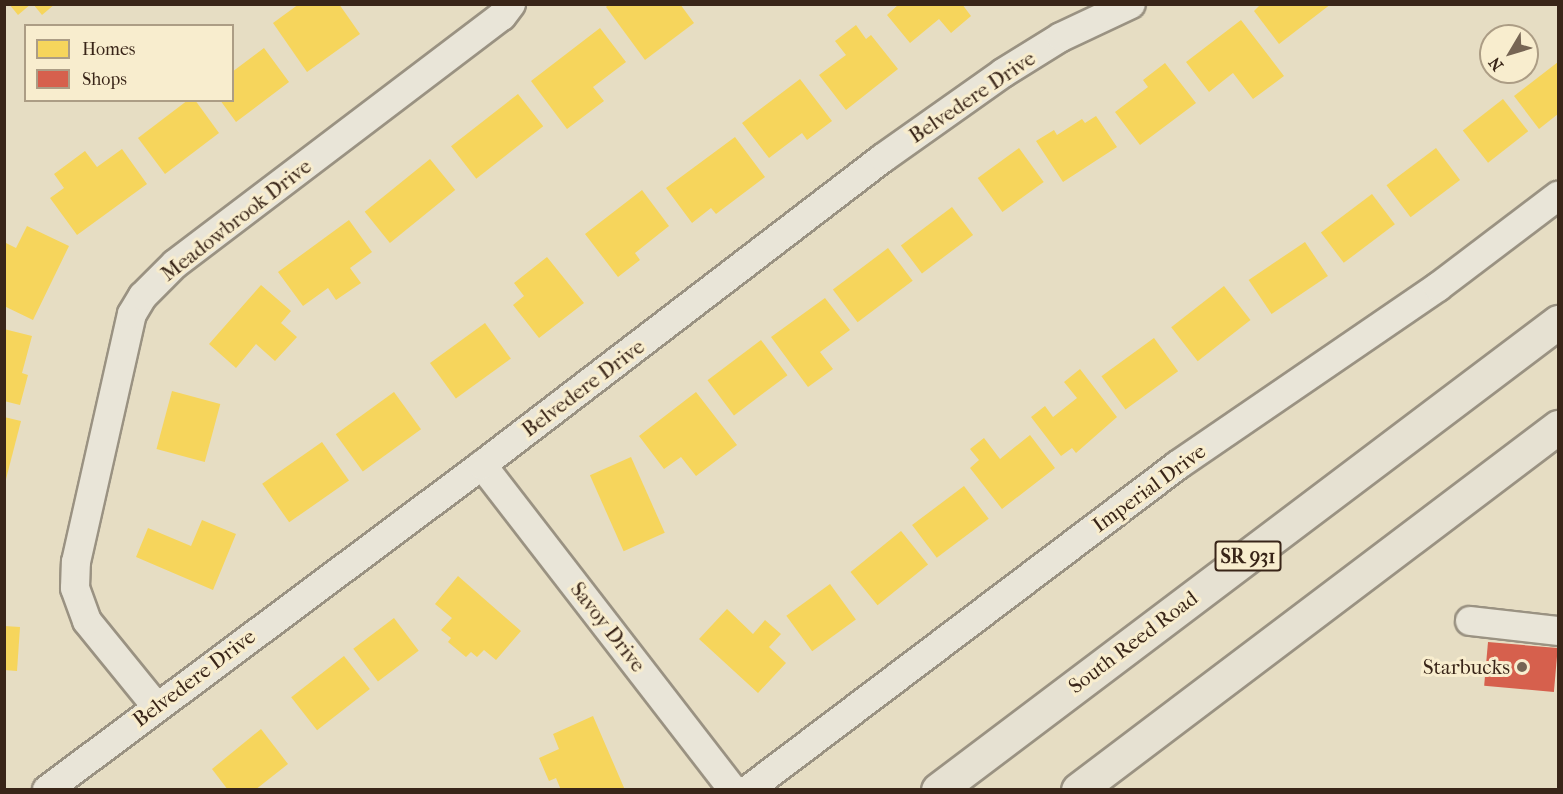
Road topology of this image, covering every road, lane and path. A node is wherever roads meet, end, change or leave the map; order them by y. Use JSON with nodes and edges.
{"nodes":[{"id":1,"x":511,"y":4,"type":"edge"},
{"id":2,"x":1131,"y":4,"type":"edge"},
{"id":3,"x":1558,"y":196,"type":"edge"},
{"id":4,"x":1558,"y":322,"type":"edge"},
{"id":5,"x":1558,"y":427,"type":"edge"},
{"id":6,"x":482,"y":465,"type":"junction"},
{"id":7,"x":1470,"y":621,"type":"dead end"},
{"id":8,"x":1558,"y":631,"type":"edge"},
{"id":9,"x":156,"y":706,"type":"junction"},
{"id":10,"x":47,"y":789,"type":"edge"},
{"id":11,"x":733,"y":789,"type":"edge"},
{"id":12,"x":748,"y":789,"type":"edge"},
{"id":13,"x":938,"y":789,"type":"edge"},
{"id":14,"x":1078,"y":789,"type":"edge"}],
"edges":[{"from":1,"to":9,"type":"street","name":"Meadowbrook Drive"},
{"from":2,"to":6,"type":"street","name":"Belvedere Drive"},
{"from":3,"to":12,"type":"street","name":"Imperial Drive"},
{"from":4,"to":13,"type":"main road","name":"South Reed Road","number":"SR 931"},
{"from":5,"to":14,"type":"main road"},
{"from":6,"to":9,"type":"street","name":"Belvedere Drive"},
{"from":6,"to":11,"type":"street","name":"Savoy Drive"},
{"from":7,"to":8,"type":"street"},
{"from":9,"to":10,"type":"street","name":"Belvedere Drive"}]}
